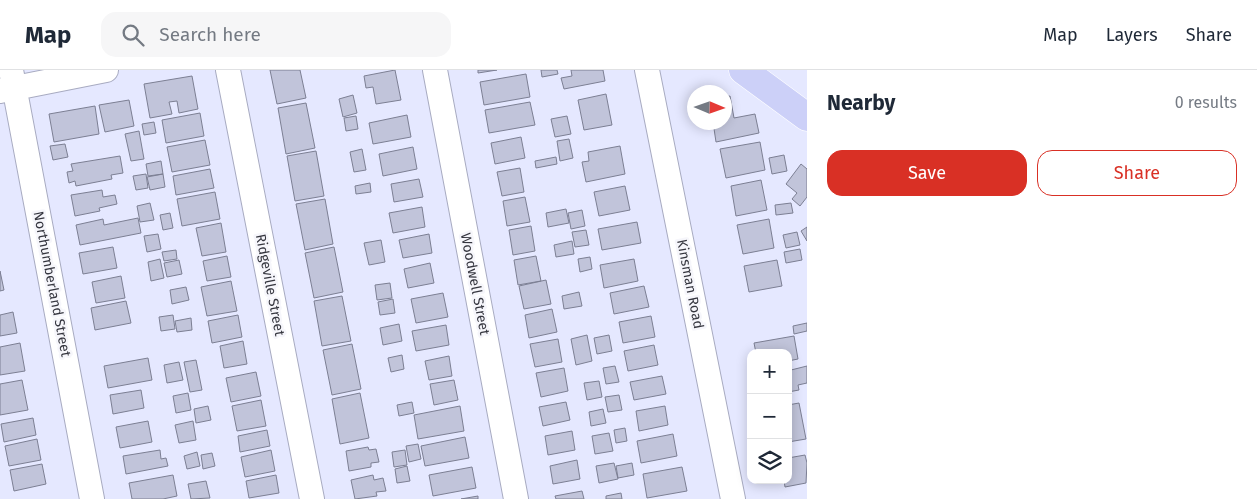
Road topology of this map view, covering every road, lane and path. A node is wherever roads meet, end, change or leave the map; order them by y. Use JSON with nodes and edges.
{"nodes":[{"id":1,"x":106,"y":70,"type":"edge"},
{"id":2,"x":228,"y":70,"type":"edge"},
{"id":3,"x":435,"y":70,"type":"edge"},
{"id":4,"x":648,"y":70,"type":"edge"},
{"id":5,"x":744,"y":70,"type":"edge"},
{"id":6,"x":9,"y":83,"type":"edge"},
{"id":7,"x":807,"y":117,"type":"edge"},
{"id":8,"x":92,"y":499,"type":"edge"},
{"id":9,"x":312,"y":499,"type":"edge"},
{"id":10,"x":516,"y":499,"type":"edge"},
{"id":11,"x":733,"y":499,"type":"edge"}],
"edges":[{"from":1,"to":6,"type":"street"},
{"from":2,"to":9,"type":"street","name":"Ridgeville Street"},
{"from":3,"to":10,"type":"street","name":"Woodwell Street"},
{"from":4,"to":11,"type":"street","name":"Kinsman Road"},
{"from":5,"to":7,"type":"main road"},
{"from":6,"to":8,"type":"street","name":"Northumberland Street"}]}
